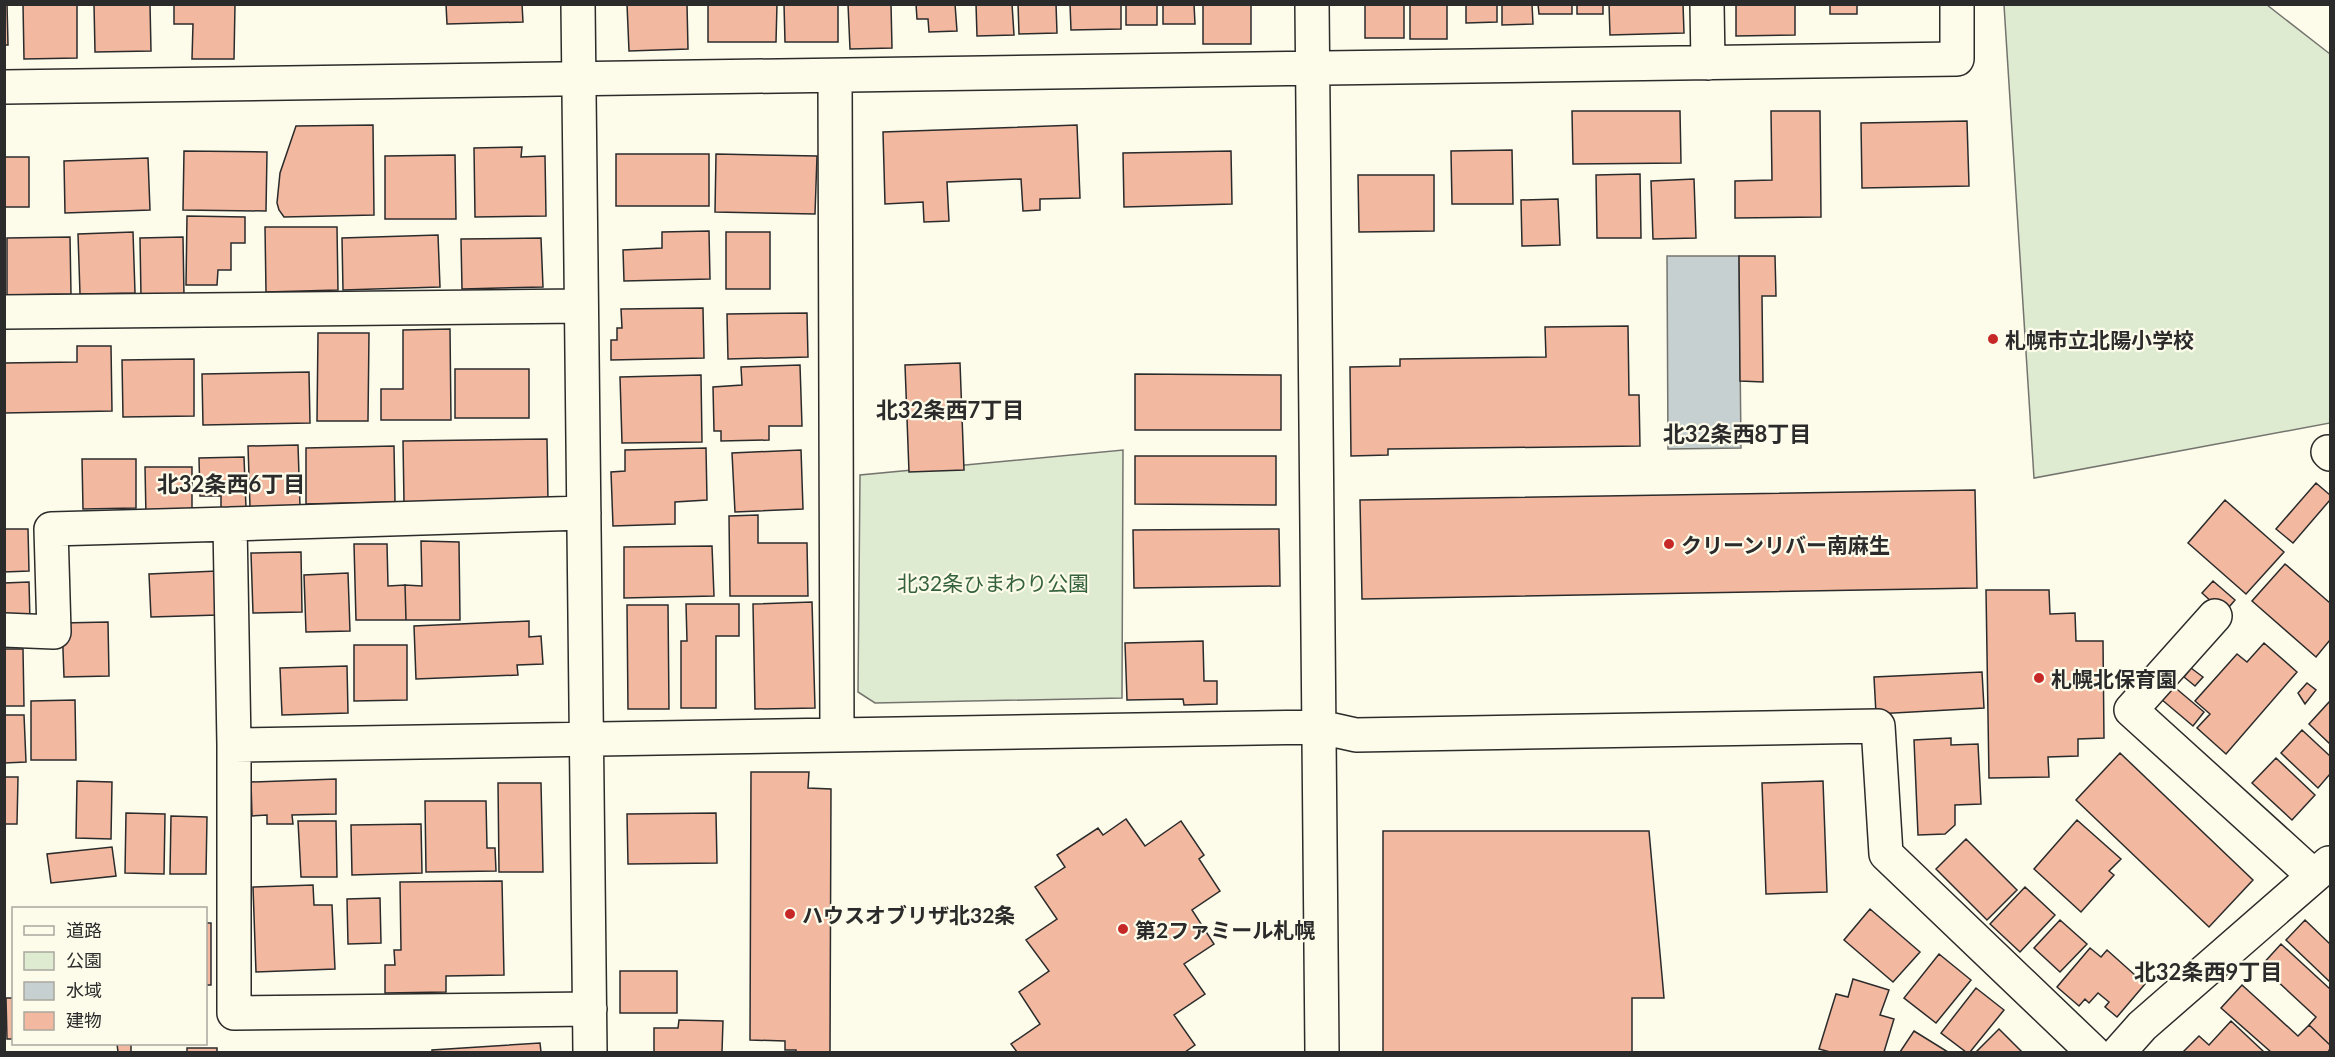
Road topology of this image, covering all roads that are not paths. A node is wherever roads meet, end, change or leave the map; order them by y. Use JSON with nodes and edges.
{"nodes":[{"id":1,"x":578,"y":4,"type":"edge"},
{"id":2,"x":1312,"y":4,"type":"edge"},
{"id":3,"x":1707,"y":4,"type":"edge"},
{"id":4,"x":1957,"y":4,"type":"edge"},
{"id":5,"x":1708,"y":63,"type":"junction"},
{"id":6,"x":1312,"y":68,"type":"junction"},
{"id":7,"x":835,"y":76,"type":"junction"},
{"id":8,"x":579,"y":79,"type":"junction"},
{"id":9,"x":4,"y":87,"type":"edge"},
{"id":10,"x":581,"y":306,"type":"junction"},
{"id":11,"x":4,"y":312,"type":"edge"},
{"id":12,"x":584,"y":513,"type":"junction"},
{"id":13,"x":230,"y":524,"type":"junction"},
{"id":14,"x":2215,"y":616,"type":"dead end"},
{"id":15,"x":4,"y":630,"type":"edge"},
{"id":16,"x":1320,"y":727,"type":"junction"},
{"id":17,"x":837,"y":734,"type":"junction"},
{"id":18,"x":586,"y":738,"type":"junction"},
{"id":19,"x":234,"y":745,"type":"junction"},
{"id":20,"x":2322,"y":869,"type":"edge"},
{"id":21,"x":590,"y":1009,"type":"junction"},
{"id":22,"x":590,"y":1053,"type":"edge"},
{"id":23,"x":1322,"y":1053,"type":"edge"},
{"id":24,"x":2093,"y":1053,"type":"edge"},
{"id":25,"x":2119,"y":1053,"type":"edge"}],
"edges":[{"from":1,"to":8,"type":"street"},
{"from":2,"to":6,"type":"street"},
{"from":3,"to":5,"type":"street"},
{"from":4,"to":5,"type":"street"},
{"from":5,"to":6,"type":"street"},
{"from":6,"to":7,"type":"street"},
{"from":6,"to":16,"type":"street"},
{"from":7,"to":8,"type":"street"},
{"from":7,"to":17,"type":"street"},
{"from":8,"to":9,"type":"street"},
{"from":8,"to":10,"type":"street"},
{"from":10,"to":11,"type":"street"},
{"from":10,"to":12,"type":"street"},
{"from":12,"to":13,"type":"street"},
{"from":12,"to":18,"type":"street"},
{"from":13,"to":15,"type":"street"},
{"from":13,"to":19,"type":"street"},
{"from":14,"to":20,"type":"street"},
{"from":16,"to":17,"type":"street"},
{"from":16,"to":23,"type":"street"},
{"from":16,"to":24,"type":"street"},
{"from":17,"to":18,"type":"street"},
{"from":18,"to":19,"type":"street"},
{"from":18,"to":21,"type":"street"},
{"from":19,"to":21,"type":"street"},
{"from":20,"to":25,"type":"street"},
{"from":21,"to":22,"type":"street"}]}
